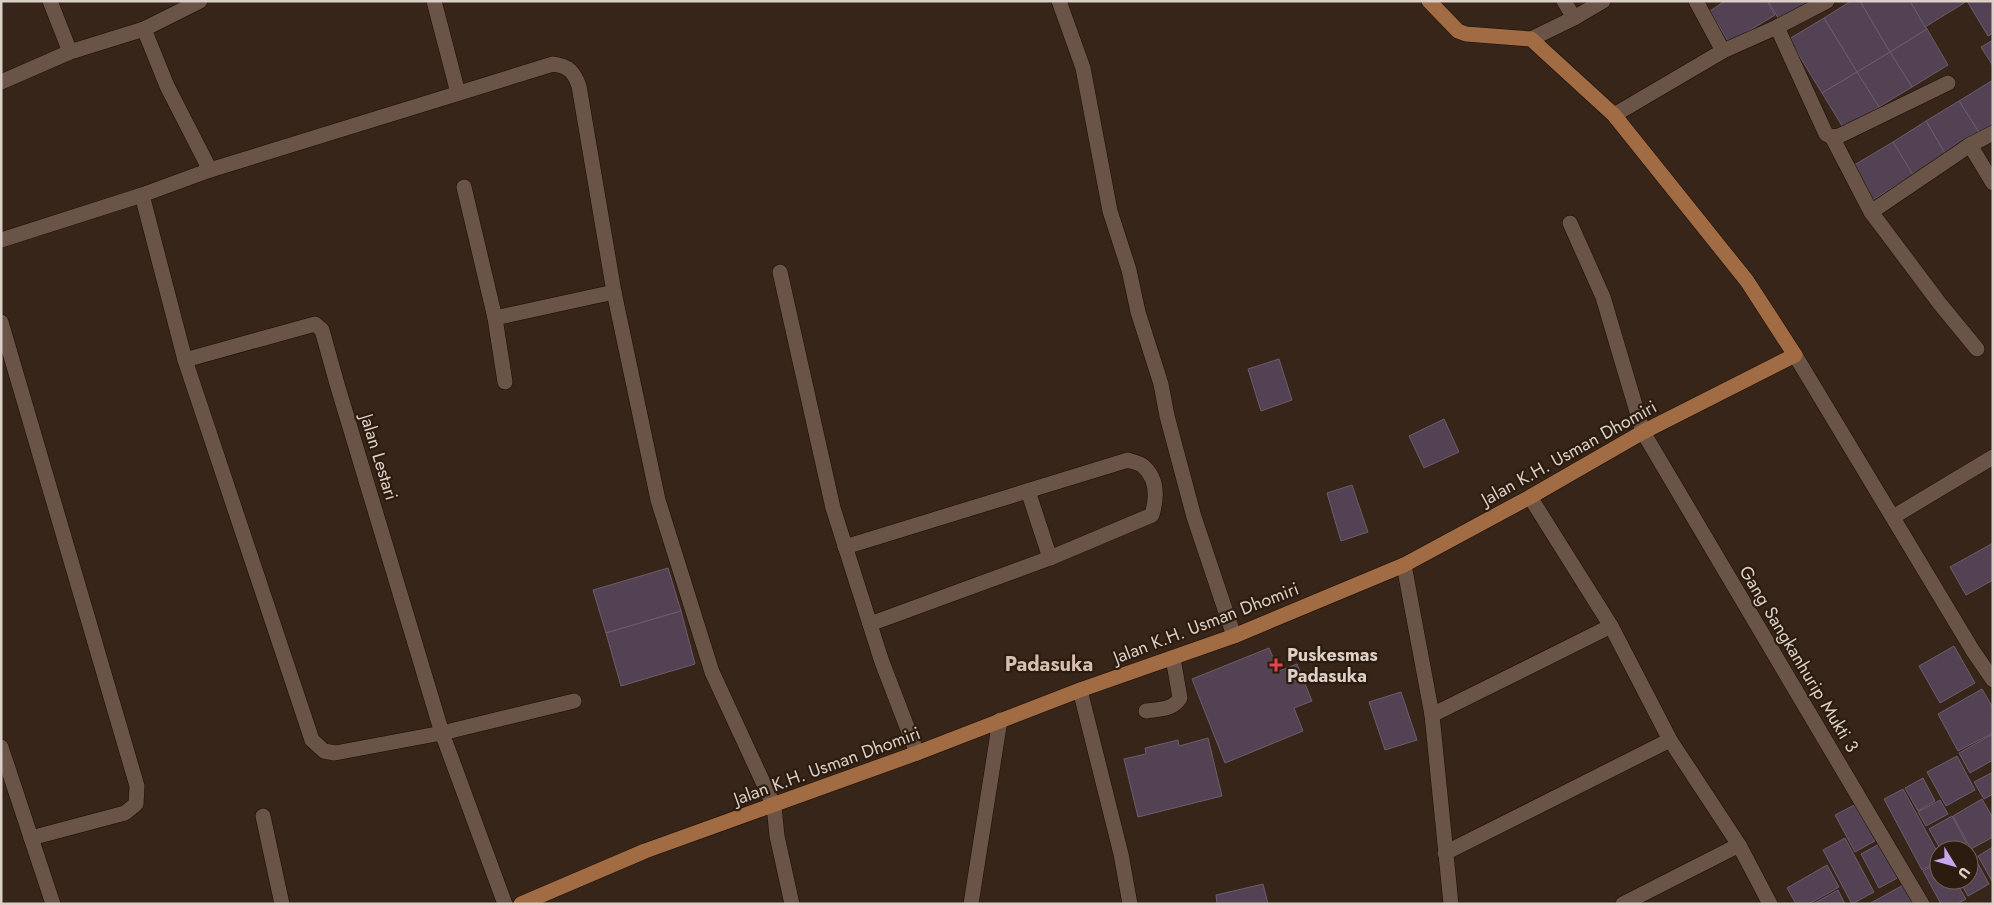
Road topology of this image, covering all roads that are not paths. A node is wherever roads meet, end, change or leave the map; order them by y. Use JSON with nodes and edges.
{"nodes":[{"id":1,"x":50,"y":1,"type":"edge"},
{"id":2,"x":200,"y":1,"type":"edge"},
{"id":3,"x":434,"y":1,"type":"edge"},
{"id":4,"x":1059,"y":1,"type":"edge"},
{"id":5,"x":1429,"y":1,"type":"edge"},
{"id":6,"x":1564,"y":1,"type":"edge"},
{"id":7,"x":1603,"y":1,"type":"edge"},
{"id":8,"x":1696,"y":1,"type":"edge"},
{"id":9,"x":1825,"y":2,"type":"edge"},
{"id":10,"x":1574,"y":18,"type":"junction"},
{"id":11,"x":1777,"y":27,"type":"junction"},
{"id":12,"x":144,"y":29,"type":"junction"},
{"id":13,"x":1531,"y":39,"type":"junction"},
{"id":14,"x":1723,"y":51,"type":"junction"},
{"id":15,"x":70,"y":52,"type":"junction"},
{"id":16,"x":1,"y":82,"type":"edge"},
{"id":17,"x":1948,"y":83,"type":"dead end"},
{"id":18,"x":458,"y":93,"type":"junction"},
{"id":19,"x":1614,"y":115,"type":"junction"},
{"id":20,"x":1993,"y":133,"type":"edge"},
{"id":21,"x":1832,"y":138,"type":"junction"},
{"id":22,"x":1970,"y":145,"type":"junction"},
{"id":23,"x":210,"y":170,"type":"junction"},
{"id":24,"x":1993,"y":183,"type":"edge"},
{"id":25,"x":464,"y":187,"type":"dead end"},
{"id":26,"x":142,"y":195,"type":"junction"},
{"id":27,"x":1871,"y":212,"type":"junction"},
{"id":28,"x":1570,"y":223,"type":"dead end"},
{"id":29,"x":1,"y":240,"type":"edge"},
{"id":30,"x":780,"y":272,"type":"dead end"},
{"id":31,"x":614,"y":292,"type":"junction"},
{"id":32,"x":495,"y":318,"type":"junction"},
{"id":33,"x":1,"y":322,"type":"edge"},
{"id":34,"x":1977,"y":349,"type":"dead end"},
{"id":35,"x":1796,"y":355,"type":"junction"},
{"id":36,"x":185,"y":360,"type":"junction"},
{"id":37,"x":505,"y":382,"type":"dead end"},
{"id":38,"x":1644,"y":432,"type":"junction"},
{"id":39,"x":1993,"y":457,"type":"edge"},
{"id":40,"x":1028,"y":491,"type":"junction"},
{"id":41,"x":1530,"y":497,"type":"junction"},
{"id":42,"x":1893,"y":517,"type":"junction"},
{"id":43,"x":845,"y":547,"type":"junction"},
{"id":44,"x":1050,"y":558,"type":"junction"},
{"id":45,"x":1404,"y":565,"type":"junction"},
{"id":46,"x":870,"y":624,"type":"junction"},
{"id":47,"x":1611,"y":626,"type":"junction"},
{"id":48,"x":1234,"y":636,"type":"junction"},
{"id":49,"x":1173,"y":658,"type":"junction"},
{"id":50,"x":1993,"y":680,"type":"edge"},
{"id":51,"x":1080,"y":690,"type":"junction"},
{"id":52,"x":574,"y":701,"type":"dead end"},
{"id":53,"x":1146,"y":711,"type":"dead end"},
{"id":54,"x":1432,"y":715,"type":"junction"},
{"id":55,"x":1000,"y":720,"type":"junction"},
{"id":56,"x":442,"y":734,"type":"junction"},
{"id":57,"x":1670,"y":740,"type":"junction"},
{"id":58,"x":1,"y":747,"type":"edge"},
{"id":59,"x":917,"y":753,"type":"junction"},
{"id":60,"x":774,"y":806,"type":"junction"},
{"id":61,"x":263,"y":816,"type":"dead end"},
{"id":62,"x":31,"y":838,"type":"junction"},
{"id":63,"x":1738,"y":845,"type":"junction"},
{"id":64,"x":1445,"y":853,"type":"junction"},
{"id":65,"x":53,"y":904,"type":"edge"},
{"id":66,"x":282,"y":904,"type":"edge"},
{"id":67,"x":505,"y":904,"type":"edge"},
{"id":68,"x":521,"y":904,"type":"edge"},
{"id":69,"x":792,"y":904,"type":"edge"},
{"id":70,"x":971,"y":904,"type":"edge"},
{"id":71,"x":1130,"y":904,"type":"edge"},
{"id":72,"x":1451,"y":904,"type":"edge"},
{"id":73,"x":1623,"y":904,"type":"edge"},
{"id":74,"x":1770,"y":904,"type":"edge"},
{"id":75,"x":1922,"y":904,"type":"edge"}],
"edges":[{"from":1,"to":15,"type":"street"},
{"from":2,"to":12,"type":"street"},
{"from":3,"to":18,"type":"street"},
{"from":4,"to":48,"type":"street"},
{"from":5,"to":13,"type":"main road"},
{"from":6,"to":10,"type":"street"},
{"from":7,"to":10,"type":"street"},
{"from":8,"to":14,"type":"street"},
{"from":9,"to":11,"type":"street"},
{"from":10,"to":13,"type":"street"},
{"from":11,"to":14,"type":"street"},
{"from":11,"to":21,"type":"street"},
{"from":12,"to":15,"type":"street"},
{"from":12,"to":23,"type":"street"},
{"from":13,"to":19,"type":"main road"},
{"from":14,"to":19,"type":"street"},
{"from":15,"to":16,"type":"street"},
{"from":17,"to":21,"type":"street"},
{"from":18,"to":23,"type":"street"},
{"from":18,"to":31,"type":"street"},
{"from":19,"to":35,"type":"main road"},
{"from":20,"to":22,"type":"street"},
{"from":21,"to":27,"type":"street"},
{"from":22,"to":24,"type":"street"},
{"from":22,"to":27,"type":"street"},
{"from":23,"to":26,"type":"street"},
{"from":25,"to":32,"type":"street"},
{"from":26,"to":29,"type":"street"},
{"from":26,"to":36,"type":"street"},
{"from":27,"to":34,"type":"street"},
{"from":28,"to":38,"type":"street","name":"Gang Sangkanhurip Mukti 3"},
{"from":30,"to":43,"type":"street"},
{"from":31,"to":32,"type":"street"},
{"from":31,"to":60,"type":"street"},
{"from":32,"to":37,"type":"street"},
{"from":33,"to":62,"type":"street"},
{"from":35,"to":38,"type":"main road","name":"Jalan K.H. Usman Dhomiri"},
{"from":35,"to":42,"type":"street"},
{"from":36,"to":56,"type":"street"},
{"from":36,"to":56,"type":"street","name":"Jalan Lestari"},
{"from":38,"to":41,"type":"main road","name":"Jalan K.H. Usman Dhomiri"},
{"from":38,"to":75,"type":"street","name":"Gang Sangkanhurip Mukti 3"},
{"from":39,"to":42,"type":"street"},
{"from":40,"to":43,"type":"street"},
{"from":40,"to":44,"type":"street"},
{"from":40,"to":44,"type":"street"},
{"from":41,"to":45,"type":"main road","name":"Jalan K.H. Usman Dhomiri"},
{"from":41,"to":47,"type":"street"},
{"from":42,"to":50,"type":"street"},
{"from":43,"to":46,"type":"street"},
{"from":44,"to":46,"type":"street"},
{"from":45,"to":48,"type":"main road","name":"Jalan K.H. Usman Dhomiri"},
{"from":45,"to":54,"type":"street"},
{"from":46,"to":59,"type":"street"},
{"from":47,"to":54,"type":"street"},
{"from":47,"to":57,"type":"street"},
{"from":48,"to":49,"type":"main road","name":"Jalan K.H. Usman Dhomiri"},
{"from":49,"to":51,"type":"main road","name":"Jalan K.H. Usman Dhomiri"},
{"from":49,"to":53,"type":"street"},
{"from":51,"to":55,"type":"main road","name":"Jalan K.H. Usman Dhomiri"},
{"from":51,"to":71,"type":"street"},
{"from":52,"to":56,"type":"street"},
{"from":54,"to":64,"type":"street"},
{"from":55,"to":59,"type":"main road","name":"Jalan K.H. Usman Dhomiri"},
{"from":55,"to":70,"type":"street"},
{"from":56,"to":67,"type":"street"},
{"from":57,"to":63,"type":"street"},
{"from":57,"to":64,"type":"street"},
{"from":58,"to":62,"type":"street"},
{"from":59,"to":60,"type":"main road","name":"Jalan K.H. Usman Dhomiri"},
{"from":60,"to":68,"type":"main road","name":"Jalan K.H. Usman Dhomiri"},
{"from":60,"to":69,"type":"street"},
{"from":61,"to":66,"type":"street"},
{"from":62,"to":65,"type":"street"},
{"from":63,"to":73,"type":"street"},
{"from":63,"to":74,"type":"street"},
{"from":64,"to":72,"type":"street"}]}
